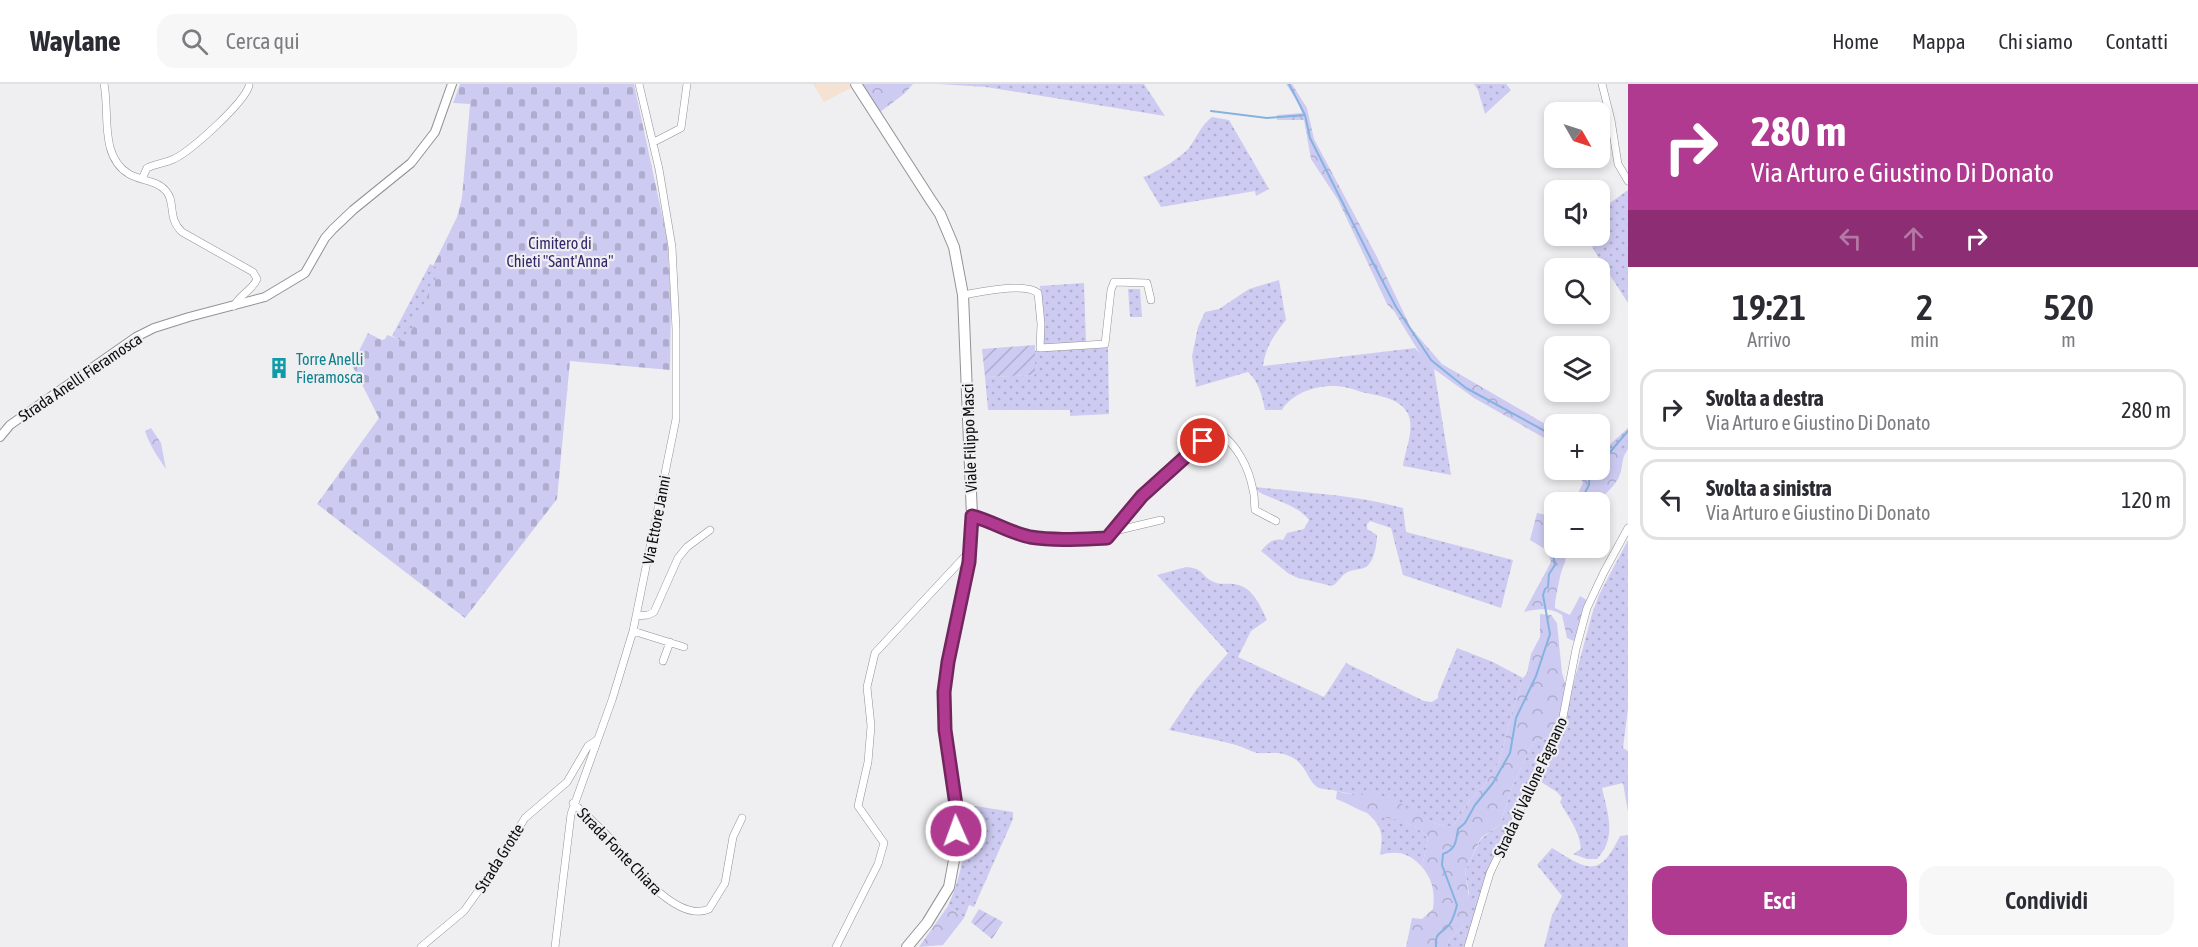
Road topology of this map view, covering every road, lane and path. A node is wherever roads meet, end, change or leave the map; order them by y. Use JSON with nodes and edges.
{"nodes":[{"id":1,"x":104,"y":84,"type":"edge"},
{"id":2,"x":452,"y":84,"type":"edge"},
{"id":3,"x":639,"y":84,"type":"edge"},
{"id":4,"x":687,"y":84,"type":"edge"},
{"id":5,"x":856,"y":84,"type":"edge"},
{"id":6,"x":1602,"y":84,"type":"edge"},
{"id":7,"x":249,"y":86,"type":"dead end"},
{"id":8,"x":654,"y":142,"type":"junction"},
{"id":9,"x":142,"y":179,"type":"junction"},
{"id":10,"x":1628,"y":181,"type":"edge"},
{"id":11,"x":963,"y":295,"type":"junction"},
{"id":12,"x":1151,"y":300,"type":"dead end"},
{"id":13,"x":234,"y":306,"type":"junction"},
{"id":14,"x":0,"y":437,"type":"edge"},
{"id":15,"x":972,"y":516,"type":"junction"},
{"id":16,"x":1161,"y":520,"type":"dead end"},
{"id":17,"x":1276,"y":521,"type":"dead end"},
{"id":18,"x":1628,"y":528,"type":"edge"},
{"id":19,"x":710,"y":530,"type":"dead end"},
{"id":20,"x":1107,"y":538,"type":"junction"},
{"id":21,"x":971,"y":549,"type":"junction"},
{"id":22,"x":636,"y":616,"type":"junction"},
{"id":23,"x":633,"y":631,"type":"junction"},
{"id":24,"x":670,"y":642,"type":"junction"},
{"id":25,"x":684,"y":647,"type":"dead end"},
{"id":26,"x":663,"y":661,"type":"dead end"},
{"id":27,"x":597,"y":740,"type":"junction"},
{"id":28,"x":573,"y":802,"type":"junction"},
{"id":29,"x":742,"y":818,"type":"dead end"},
{"id":30,"x":421,"y":947,"type":"edge"},
{"id":31,"x":555,"y":947,"type":"edge"},
{"id":32,"x":836,"y":947,"type":"edge"},
{"id":33,"x":907,"y":947,"type":"edge"},
{"id":34,"x":1468,"y":947,"type":"edge"}],
"edges":[{"from":1,"to":9,"type":"street"},
{"from":2,"to":13,"type":"street","name":"Strada Anelli Fieramosca"},
{"from":3,"to":8,"type":"street","name":"Via Ettore Janni"},
{"from":4,"to":8,"type":"street"},
{"from":5,"to":11,"type":"main road","name":"Viale Filippo Masci"},
{"from":6,"to":10,"type":"street"},
{"from":7,"to":9,"type":"street"},
{"from":8,"to":22,"type":"street","name":"Via Ettore Janni"},
{"from":9,"to":13,"type":"street"},
{"from":11,"to":12,"type":"street"},
{"from":11,"to":15,"type":"main road","name":"Viale Filippo Masci"},
{"from":13,"to":14,"type":"street","name":"Strada Anelli Fieramosca"},
{"from":15,"to":20,"type":"street"},
{"from":15,"to":21,"type":"main road","name":"Viale Filippo Masci"},
{"from":16,"to":20,"type":"street"},
{"from":17,"to":20,"type":"street"},
{"from":18,"to":34,"type":"street","name":"Strada di Vallone Fagnano"},
{"from":19,"to":22,"type":"street"},
{"from":21,"to":32,"type":"street"},
{"from":21,"to":33,"type":"main road","name":"Viale Filippo Masci"},
{"from":22,"to":23,"type":"street","name":"Via Ettore Janni"},
{"from":23,"to":24,"type":"street"},
{"from":23,"to":27,"type":"street","name":"Via Ettore Janni"},
{"from":24,"to":25,"type":"street"},
{"from":24,"to":26,"type":"street"},
{"from":27,"to":28,"type":"street","name":"Via Ettore Janni"},
{"from":27,"to":30,"type":"street","name":"Strada Grotte"},
{"from":28,"to":29,"type":"street","name":"Strada Fonte Chiara"},
{"from":28,"to":31,"type":"street","name":"Via Ettore Janni"}]}
